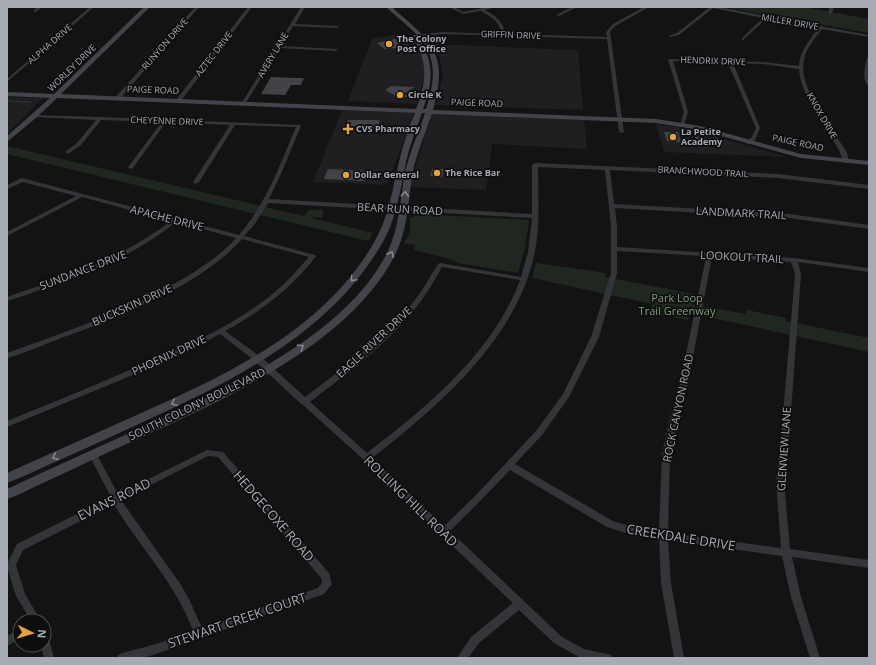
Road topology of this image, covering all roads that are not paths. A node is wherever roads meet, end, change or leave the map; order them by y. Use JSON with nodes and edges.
{"nodes":[{"id":1,"x":40,"y":7,"type":"edge"},
{"id":2,"x":92,"y":7,"type":"edge"},
{"id":3,"x":147,"y":7,"type":"edge"},
{"id":4,"x":197,"y":7,"type":"edge"},
{"id":5,"x":250,"y":7,"type":"edge"},
{"id":6,"x":303,"y":7,"type":"edge"},
{"id":7,"x":451,"y":7,"type":"edge"},
{"id":8,"x":494,"y":7,"type":"edge"},
{"id":9,"x":575,"y":7,"type":"edge"},
{"id":10,"x":647,"y":7,"type":"edge"},
{"id":11,"x":712,"y":7,"type":"edge"},
{"id":12,"x":832,"y":7,"type":"edge"},
{"id":13,"x":386,"y":8,"type":"edge"},
{"id":14,"x":482,"y":10,"type":"junction"},
{"id":15,"x":35,"y":11,"type":"dead end"},
{"id":16,"x":830,"y":13,"type":"dead end"},
{"id":17,"x":558,"y":15,"type":"dead end"},
{"id":18,"x":766,"y":17,"type":"junction"},
{"id":19,"x":291,"y":26,"type":"junction"},
{"id":20,"x":337,"y":26,"type":"dead end"},
{"id":21,"x":821,"y":27,"type":"junction"},
{"id":22,"x":503,"y":34,"type":"junction"},
{"id":23,"x":417,"y":35,"type":"junction"},
{"id":24,"x":671,"y":36,"type":"dead end"},
{"id":25,"x":869,"y":36,"type":"edge"},
{"id":26,"x":609,"y":38,"type":"junction"},
{"id":27,"x":743,"y":39,"type":"dead end"},
{"id":28,"x":277,"y":47,"type":"junction"},
{"id":29,"x":432,"y":49,"type":"junction"},
{"id":30,"x":336,"y":50,"type":"dead end"},
{"id":31,"x":425,"y":52,"type":"junction"},
{"id":32,"x":869,"y":59,"type":"edge"},
{"id":33,"x":730,"y":62,"type":"junction"},
{"id":34,"x":428,"y":65,"type":"junction"},
{"id":35,"x":436,"y":65,"type":"junction"},
{"id":36,"x":801,"y":68,"type":"junction"},
{"id":37,"x":7,"y":81,"type":"edge"},
{"id":38,"x":869,"y":85,"type":"edge"},
{"id":39,"x":7,"y":89,"type":"edge"},
{"id":40,"x":7,"y":94,"type":"edge"},
{"id":41,"x":58,"y":94,"type":"junction"},
{"id":42,"x":119,"y":96,"type":"junction"},
{"id":43,"x":180,"y":98,"type":"junction"},
{"id":44,"x":245,"y":101,"type":"junction"},
{"id":45,"x":420,"y":108,"type":"junction"},
{"id":46,"x":429,"y":109,"type":"junction"},
{"id":47,"x":35,"y":116,"type":"junction"},
{"id":48,"x":621,"y":117,"type":"junction"},
{"id":49,"x":100,"y":118,"type":"junction"},
{"id":50,"x":165,"y":121,"type":"junction"},
{"id":51,"x":683,"y":123,"type":"junction"},
{"id":52,"x":233,"y":124,"type":"junction"},
{"id":53,"x":299,"y":126,"type":"joint"},
{"id":54,"x":622,"y":132,"type":"dead end"},
{"id":55,"x":419,"y":139,"type":"junction"},
{"id":56,"x":7,"y":140,"type":"edge"},
{"id":57,"x":751,"y":140,"type":"junction"},
{"id":58,"x":408,"y":142,"type":"junction"},
{"id":59,"x":68,"y":152,"type":"dead end"},
{"id":60,"x":869,"y":158,"type":"edge"},
{"id":61,"x":846,"y":159,"type":"junction"},
{"id":62,"x":869,"y":163,"type":"edge"},
{"id":63,"x":402,"y":164,"type":"junction"},
{"id":64,"x":411,"y":165,"type":"junction"},
{"id":65,"x":131,"y":167,"type":"dead end"},
{"id":66,"x":607,"y":168,"type":"junction"},
{"id":67,"x":196,"y":182,"type":"dead end"},
{"id":68,"x":7,"y":187,"type":"edge"},
{"id":69,"x":869,"y":187,"type":"edge"},
{"id":70,"x":80,"y":196,"type":"junction"},
{"id":71,"x":266,"y":201,"type":"junction"},
{"id":72,"x":612,"y":206,"type":"junction"},
{"id":73,"x":391,"y":208,"type":"junction"},
{"id":74,"x":404,"y":209,"type":"junction"},
{"id":75,"x":534,"y":216,"type":"junction"},
{"id":76,"x":175,"y":220,"type":"junction"},
{"id":77,"x":869,"y":226,"type":"edge"},
{"id":78,"x":7,"y":234,"type":"edge"},
{"id":79,"x":241,"y":236,"type":"junction"},
{"id":80,"x":614,"y":249,"type":"junction"},
{"id":81,"x":706,"y":255,"type":"junction"},
{"id":82,"x":313,"y":256,"type":"joint"},
{"id":83,"x":794,"y":260,"type":"junction"},
{"id":84,"x":869,"y":270,"type":"edge"},
{"id":85,"x":524,"y":279,"type":"junction"},
{"id":86,"x":7,"y":299,"type":"edge"},
{"id":87,"x":220,"y":331,"type":"junction"},
{"id":88,"x":7,"y":356,"type":"edge"},
{"id":89,"x":258,"y":359,"type":"junction"},
{"id":90,"x":269,"y":369,"type":"junction"},
{"id":91,"x":304,"y":402,"type":"junction"},
{"id":92,"x":7,"y":424,"type":"edge"},
{"id":93,"x":216,"y":452,"type":"joint"},
{"id":94,"x":93,"y":455,"type":"junction"},
{"id":95,"x":367,"y":458,"type":"junction"},
{"id":96,"x":510,"y":465,"type":"junction"},
{"id":97,"x":7,"y":478,"type":"edge"},
{"id":98,"x":7,"y":494,"type":"edge"},
{"id":99,"x":115,"y":498,"type":"junction"},
{"id":100,"x":442,"y":532,"type":"junction"},
{"id":101,"x":663,"y":536,"type":"junction"},
{"id":102,"x":786,"y":553,"type":"junction"},
{"id":103,"x":869,"y":564,"type":"edge"},
{"id":104,"x":327,"y":584,"type":"joint"},
{"id":105,"x":520,"y":604,"type":"junction"},
{"id":106,"x":32,"y":613,"type":"edge"},
{"id":107,"x":199,"y":634,"type":"junction"},
{"id":108,"x":122,"y":658,"type":"edge"},
{"id":109,"x":462,"y":658,"type":"edge"},
{"id":110,"x":607,"y":658,"type":"edge"},
{"id":111,"x":679,"y":658,"type":"edge"},
{"id":112,"x":815,"y":658,"type":"edge"}],
"edges":[{"from":1,"to":15,"type":"street"},
{"from":2,"to":37,"type":"street","name":"ALPHA DRIVE"},
{"from":3,"to":41,"type":"main road","name":"WORLEY DRIVE"},
{"from":4,"to":42,"type":"street","name":"RUNYON DRIVE"},
{"from":5,"to":43,"type":"street","name":"AZTEC DRIVE"},
{"from":6,"to":19,"type":"street","name":"AVERY LANE"},
{"from":7,"to":14,"type":"street"},
{"from":8,"to":14,"type":"street"},
{"from":9,"to":17,"type":"street"},
{"from":10,"to":26,"type":"street"},
{"from":11,"to":18,"type":"street","name":"MILLER DRIVE"},
{"from":11,"to":24,"type":"street"},
{"from":12,"to":16,"type":"street"},
{"from":13,"to":23,"type":"main road","name":"SOUTH COLONY BOULEVARD"},
{"from":14,"to":22,"type":"street"},
{"from":18,"to":21,"type":"street","name":"MILLER DRIVE"},
{"from":18,"to":27,"type":"street"},
{"from":19,"to":20,"type":"street"},
{"from":19,"to":28,"type":"street","name":"AVERY LANE"},
{"from":21,"to":25,"type":"street","name":"MILLER DRIVE"},
{"from":21,"to":36,"type":"street"},
{"from":22,"to":23,"type":"street","name":"GRIFFIN DRIVE"},
{"from":22,"to":26,"type":"street","name":"GRIFFIN DRIVE"},
{"from":23,"to":29,"type":"main road","name":"SOUTH COLONY BOULEVARD"},
{"from":23,"to":31,"type":"main road","name":"SOUTH COLONY BOULEVARD"},
{"from":26,"to":48,"type":"street"},
{"from":28,"to":30,"type":"street"},
{"from":28,"to":44,"type":"street","name":"AVERY LANE"},
{"from":29,"to":31,"type":"main road"},
{"from":29,"to":35,"type":"main road","name":"SOUTH COLONY BOULEVARD"},
{"from":31,"to":34,"type":"main road","name":"SOUTH COLONY BOULEVARD"},
{"from":32,"to":38,"type":"street"},
{"from":33,"to":36,"type":"street","name":"HENDRIX DRIVE"},
{"from":33,"to":51,"type":"street","name":"HENDRIX DRIVE"},
{"from":33,"to":57,"type":"street"},
{"from":34,"to":35,"type":"main road"},
{"from":34,"to":45,"type":"main road","name":"SOUTH COLONY BOULEVARD"},
{"from":35,"to":46,"type":"main road","name":"SOUTH COLONY BOULEVARD"},
{"from":36,"to":61,"type":"street","name":"KNOX DRIVE"},
{"from":39,"to":41,"type":"main road","name":"PAIGE ROAD"},
{"from":40,"to":41,"type":"main road","name":"PAIGE ROAD"},
{"from":41,"to":42,"type":"main road","name":"PAIGE ROAD"},
{"from":41,"to":47,"type":"main road","name":"WORLEY DRIVE"},
{"from":42,"to":43,"type":"main road","name":"PAIGE ROAD"},
{"from":43,"to":44,"type":"main road","name":"PAIGE ROAD"},
{"from":44,"to":45,"type":"main road","name":"PAIGE ROAD"},
{"from":45,"to":46,"type":"main road","name":"PAIGE ROAD"},
{"from":45,"to":58,"type":"main road","name":"SOUTH COLONY BOULEVARD"},
{"from":46,"to":48,"type":"main road","name":"PAIGE ROAD"},
{"from":46,"to":55,"type":"main road","name":"SOUTH COLONY BOULEVARD"},
{"from":47,"to":49,"type":"street","name":"CHEYENNE DRIVE"},
{"from":47,"to":56,"type":"main road","name":"WORLEY DRIVE"},
{"from":48,"to":51,"type":"main road","name":"PAIGE ROAD"},
{"from":48,"to":54,"type":"street"},
{"from":49,"to":50,"type":"street","name":"CHEYENNE DRIVE"},
{"from":49,"to":59,"type":"street"},
{"from":50,"to":52,"type":"street","name":"CHEYENNE DRIVE"},
{"from":50,"to":65,"type":"street"},
{"from":51,"to":57,"type":"main road","name":"PAIGE ROAD"},
{"from":52,"to":53,"type":"street","name":"CHEYENNE DRIVE"},
{"from":52,"to":67,"type":"street"},
{"from":53,"to":71,"type":"street","name":"BUCKSKIN DRIVE"},
{"from":55,"to":58,"type":"main road"},
{"from":55,"to":64,"type":"main road","name":"SOUTH COLONY BOULEVARD"},
{"from":57,"to":61,"type":"main road","name":"PAIGE ROAD"},
{"from":58,"to":63,"type":"main road","name":"SOUTH COLONY BOULEVARD"},
{"from":60,"to":61,"type":"main road","name":"PAIGE ROAD"},
{"from":61,"to":62,"type":"main road","name":"PAIGE ROAD"},
{"from":63,"to":64,"type":"main road"},
{"from":63,"to":73,"type":"main road","name":"SOUTH COLONY BOULEVARD"},
{"from":74,"to":64,"type":"main road","name":"SOUTH COLONY BOULEVARD","one_way":true},
{"from":66,"to":69,"type":"street","name":"BRANCHWOOD TRAIL"},
{"from":66,"to":72,"type":"street"},
{"from":66,"to":75,"type":"street","name":"BRANCHWOOD TRAIL"},
{"from":68,"to":70,"type":"street","name":"APACHE DRIVE"},
{"from":70,"to":76,"type":"street","name":"APACHE DRIVE"},
{"from":70,"to":78,"type":"street"},
{"from":71,"to":73,"type":"street","name":"BEAR RUN ROAD"},
{"from":71,"to":79,"type":"street","name":"BUCKSKIN DRIVE"},
{"from":72,"to":77,"type":"street","name":"LANDMARK TRAIL"},
{"from":72,"to":80,"type":"street"},
{"from":73,"to":74,"type":"street","name":"BEAR RUN ROAD"},
{"from":73,"to":89,"type":"main road","name":"SOUTH COLONY BOULEVARD","one_way":true},
{"from":74,"to":75,"type":"street","name":"BEAR RUN ROAD"},
{"from":90,"to":74,"type":"main road","name":"SOUTH COLONY BOULEVARD","one_way":true},
{"from":75,"to":85,"type":"street"},
{"from":76,"to":79,"type":"street","name":"APACHE DRIVE"},
{"from":76,"to":86,"type":"street","name":"SUNDANCE DRIVE"},
{"from":79,"to":82,"type":"street","name":"APACHE DRIVE"},
{"from":79,"to":88,"type":"street","name":"BUCKSKIN DRIVE"},
{"from":80,"to":81,"type":"street","name":"LOOKOUT TRAIL"},
{"from":80,"to":96,"type":"street"},
{"from":81,"to":83,"type":"street","name":"LOOKOUT TRAIL"},
{"from":81,"to":101,"type":"street","name":"ROCK CANYON ROAD"},
{"from":82,"to":87,"type":"street","name":"PHOENIX DRIVE"},
{"from":83,"to":84,"type":"street","name":"LOOKOUT TRAIL"},
{"from":83,"to":102,"type":"street","name":"GLENVIEW LANE"},
{"from":85,"to":91,"type":"street","name":"EAGLE RIVER DRIVE"},
{"from":85,"to":95,"type":"street"},
{"from":87,"to":89,"type":"street","name":"ROLLING HILL ROAD"},
{"from":87,"to":92,"type":"street","name":"PHOENIX DRIVE"},
{"from":89,"to":90,"type":"street","name":"ROLLING HILL ROAD"},
{"from":89,"to":97,"type":"main road","name":"SOUTH COLONY BOULEVARD","one_way":true},
{"from":90,"to":91,"type":"street","name":"ROLLING HILL ROAD"},
{"from":90,"to":94,"type":"main road","name":"SOUTH COLONY BOULEVARD"},
{"from":91,"to":95,"type":"street","name":"ROLLING HILL ROAD"},
{"from":93,"to":99,"type":"street","name":"EVANS ROAD"},
{"from":93,"to":104,"type":"street","name":"HEDGECOXE ROAD"},
{"from":94,"to":98,"type":"main road","name":"SOUTH COLONY BOULEVARD"},
{"from":94,"to":99,"type":"street"},
{"from":95,"to":100,"type":"street","name":"ROLLING HILL ROAD"},
{"from":96,"to":100,"type":"street"},
{"from":96,"to":101,"type":"street","name":"CREEKDALE DRIVE"},
{"from":99,"to":106,"type":"street","name":"EVANS ROAD"},
{"from":99,"to":107,"type":"street"},
{"from":100,"to":105,"type":"street","name":"ROLLING HILL ROAD"},
{"from":101,"to":102,"type":"street","name":"CREEKDALE DRIVE"},
{"from":101,"to":111,"type":"street","name":"ROCK CANYON ROAD"},
{"from":102,"to":103,"type":"street","name":"CREEKDALE DRIVE"},
{"from":102,"to":112,"type":"street","name":"GLENVIEW LANE"},
{"from":104,"to":107,"type":"street","name":"STEWART CREEK COURT"},
{"from":105,"to":109,"type":"street"},
{"from":105,"to":110,"type":"street","name":"ROLLING HILL ROAD"},
{"from":107,"to":108,"type":"street","name":"STEWART CREEK COURT"}]}
